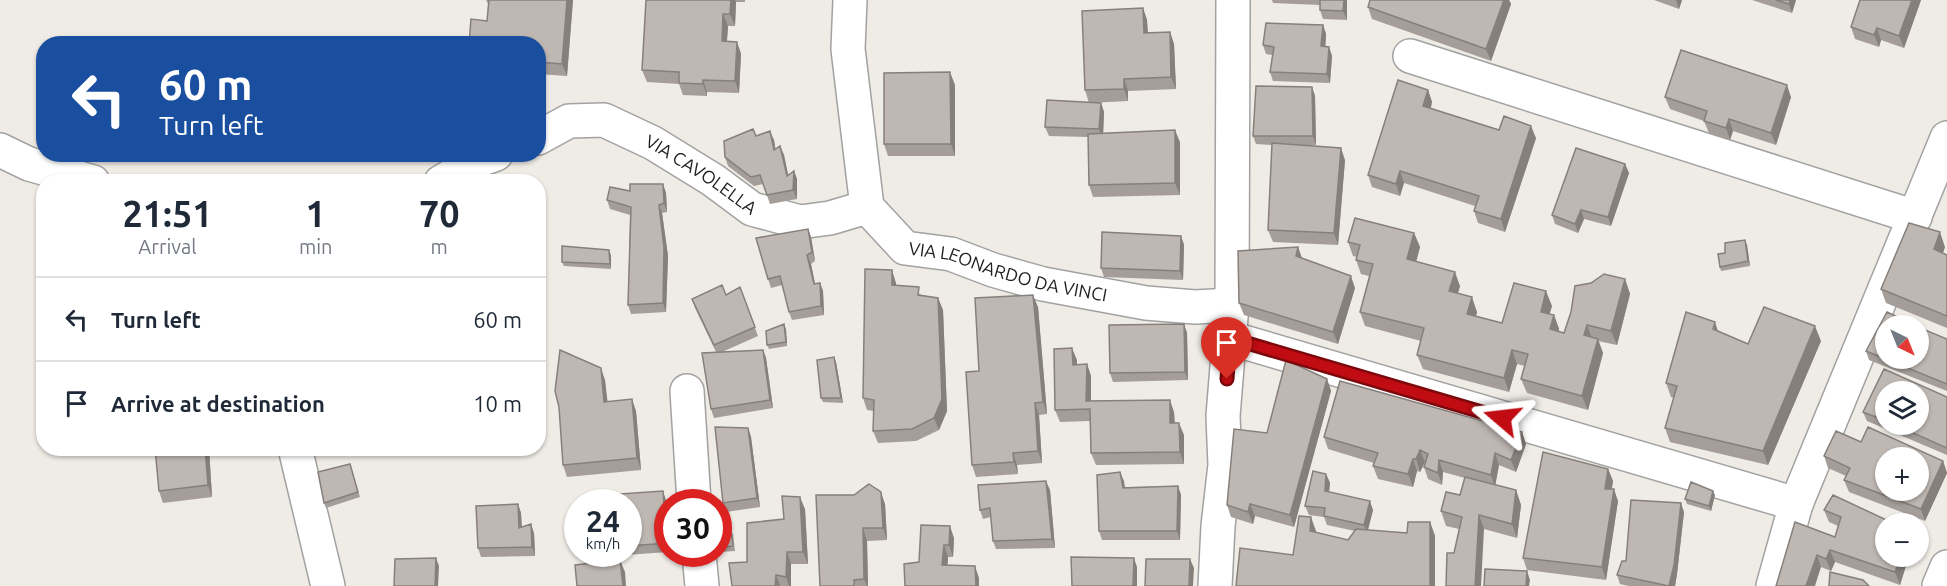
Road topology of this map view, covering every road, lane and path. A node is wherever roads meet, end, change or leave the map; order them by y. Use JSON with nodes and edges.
{"nodes":[{"id":1,"x":850,"y":0,"type":"edge"},
{"id":2,"x":1233,"y":0,"type":"edge"},
{"id":3,"x":1410,"y":57,"type":"dead end"},
{"id":4,"x":546,"y":134,"type":"edge"},
{"id":5,"x":1947,"y":138,"type":"edge"},
{"id":6,"x":0,"y":150,"type":"edge"},
{"id":7,"x":475,"y":162,"type":"edge"},
{"id":8,"x":65,"y":174,"type":"edge"},
{"id":9,"x":455,"y":174,"type":"edge"},
{"id":10,"x":867,"y":207,"type":"junction"},
{"id":11,"x":1915,"y":217,"type":"junction"},
{"id":12,"x":1232,"y":305,"type":"junction"},
{"id":13,"x":1230,"y":338,"type":"junction"},
{"id":14,"x":687,"y":391,"type":"dead end"},
{"id":15,"x":297,"y":456,"type":"edge"},
{"id":16,"x":693,"y":489,"type":"edge"},
{"id":17,"x":1796,"y":504,"type":"junction"},
{"id":18,"x":700,"y":567,"type":"edge"},
{"id":19,"x":1947,"y":567,"type":"edge"},
{"id":20,"x":328,"y":586,"type":"edge"},
{"id":21,"x":702,"y":586,"type":"edge"},
{"id":22,"x":1215,"y":586,"type":"edge"},
{"id":23,"x":1773,"y":586,"type":"edge"},
{"id":24,"x":1939,"y":586,"type":"edge"}],
"edges":[{"from":1,"to":10,"type":"street"},
{"from":2,"to":12,"type":"street"},
{"from":3,"to":11,"type":"street"},
{"from":4,"to":10,"type":"street","name":"VIA CAVOLELLA"},
{"from":5,"to":11,"type":"street"},
{"from":6,"to":8,"type":"street"},
{"from":7,"to":9,"type":"street"},
{"from":10,"to":12,"type":"street","name":"VIA LEONARDO DA VINCI"},
{"from":11,"to":17,"type":"street"},
{"from":12,"to":13,"type":"street"},
{"from":13,"to":17,"type":"street"},
{"from":13,"to":22,"type":"street"},
{"from":14,"to":16,"type":"street"},
{"from":15,"to":20,"type":"street"},
{"from":17,"to":23,"type":"street"},
{"from":18,"to":21,"type":"street"},
{"from":19,"to":24,"type":"street"}]}
